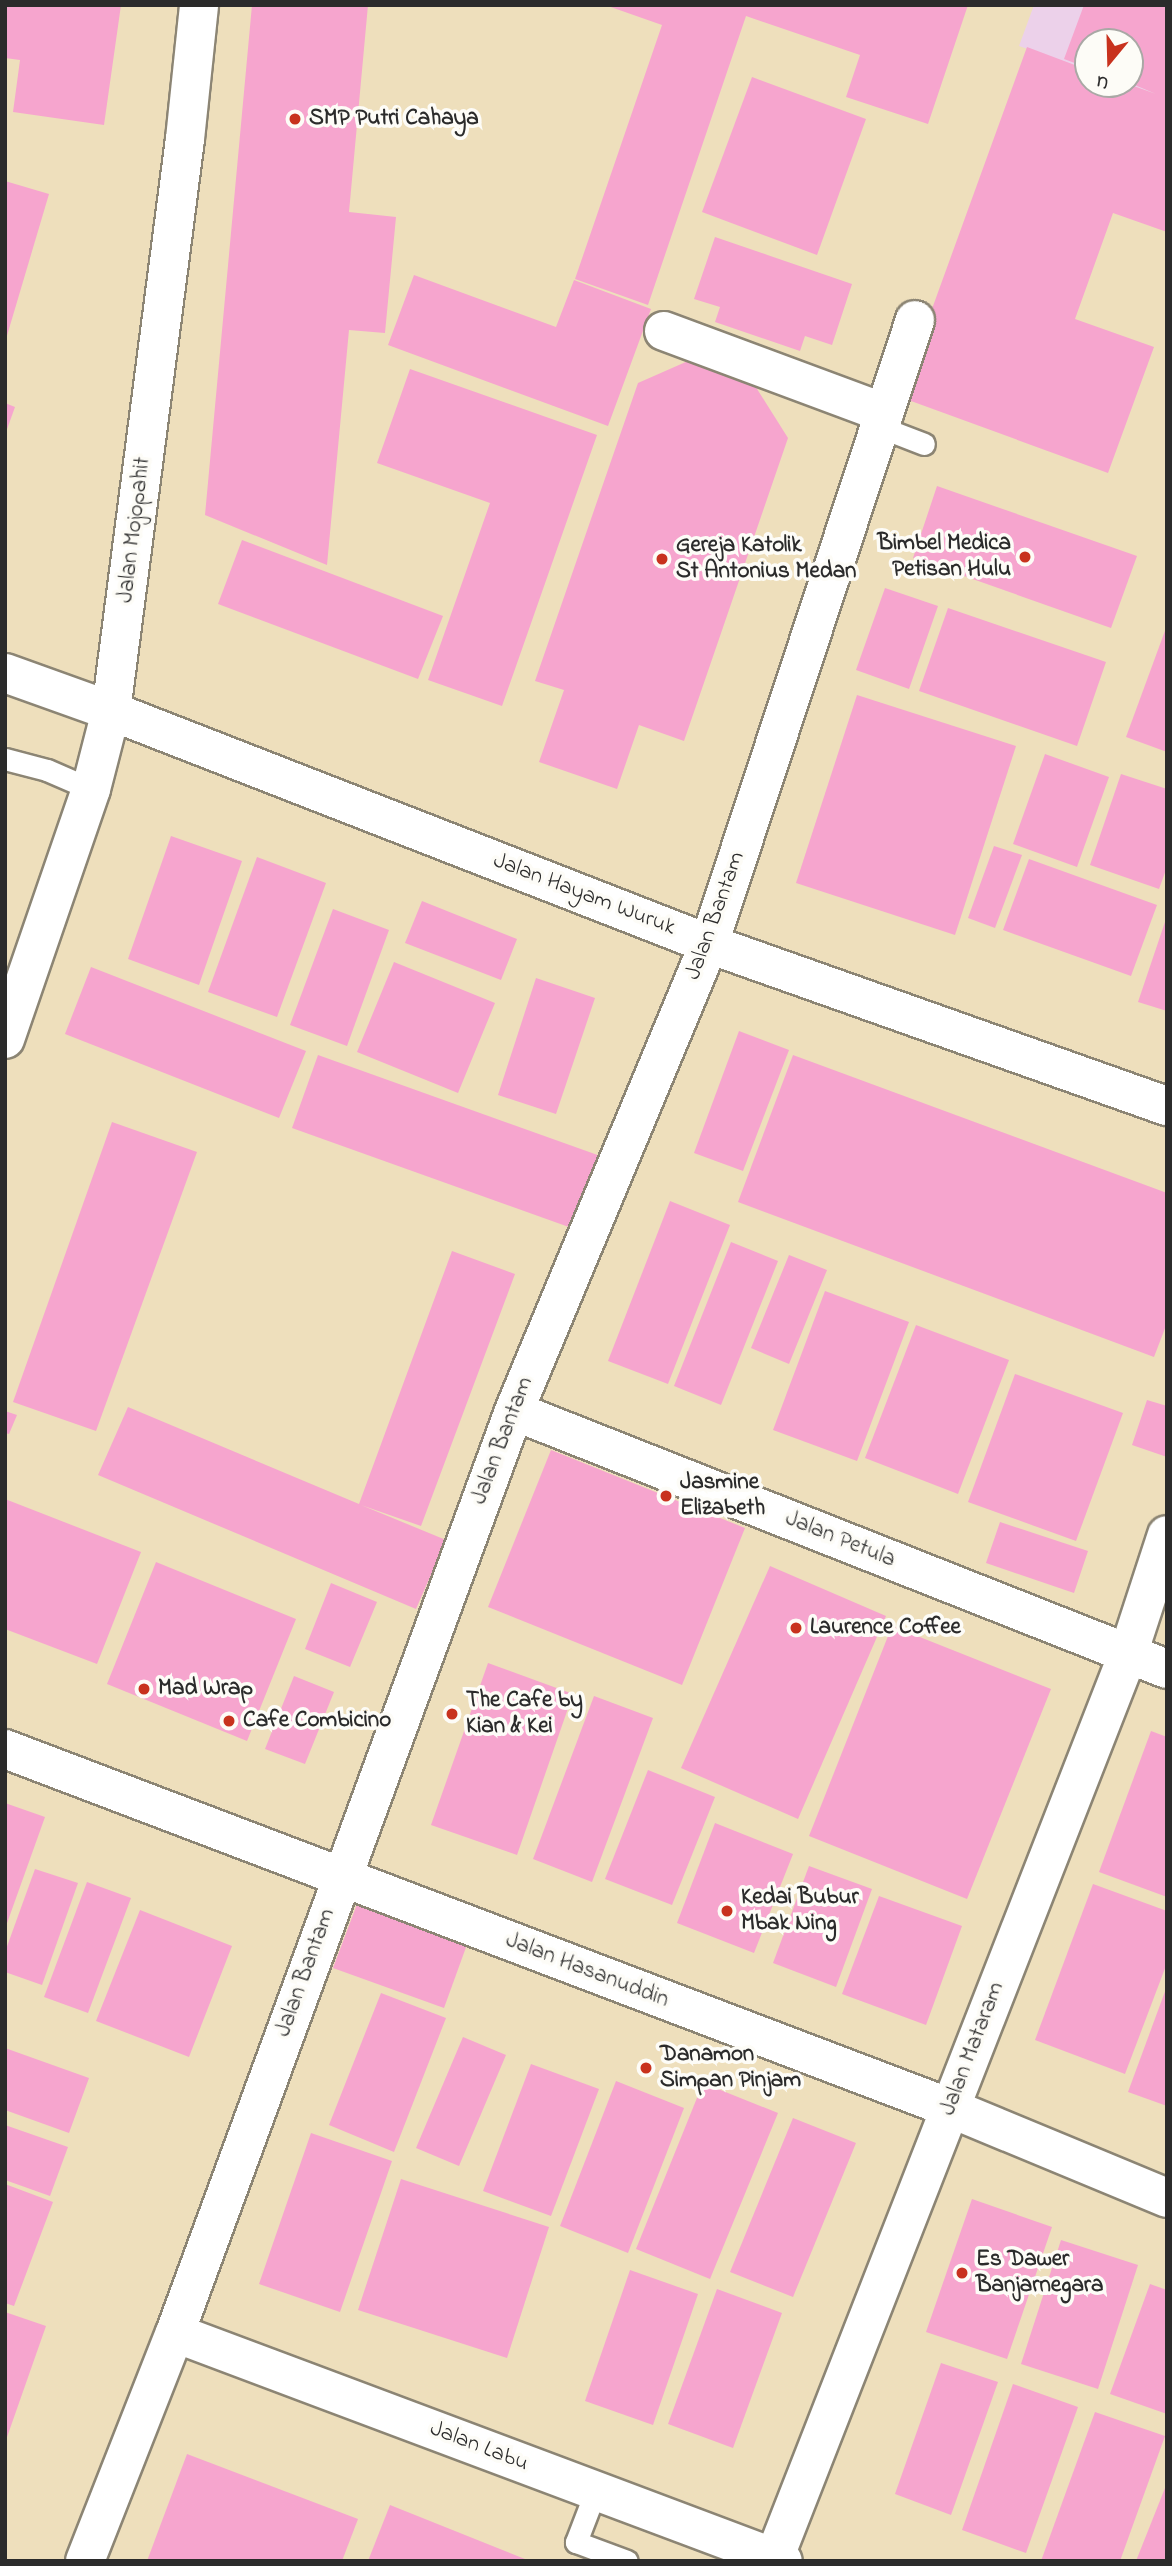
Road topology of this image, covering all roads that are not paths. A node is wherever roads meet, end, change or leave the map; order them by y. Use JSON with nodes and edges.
{"nodes":[{"id":1,"x":199,"y":5,"type":"edge"},
{"id":2,"x":915,"y":320,"type":"dead end"},
{"id":3,"x":664,"y":331,"type":"dead end"},
{"id":4,"x":882,"y":420,"type":"junction"},
{"id":5,"x":925,"y":444,"type":"dead end"},
{"id":6,"x":5,"y":673,"type":"edge"},
{"id":7,"x":111,"y":711,"type":"junction"},
{"id":8,"x":5,"y":759,"type":"edge"},
{"id":9,"x":91,"y":789,"type":"junction"},
{"id":10,"x":709,"y":944,"type":"junction"},
{"id":11,"x":5,"y":1040,"type":"edge"},
{"id":12,"x":1167,"y":1106,"type":"edge"},
{"id":13,"x":514,"y":1411,"type":"junction"},
{"id":14,"x":1167,"y":1535,"type":"edge"},
{"id":15,"x":1128,"y":1654,"type":"junction"},
{"id":16,"x":1167,"y":1669,"type":"edge"},
{"id":17,"x":5,"y":1749,"type":"edge"},
{"id":18,"x":340,"y":1877,"type":"junction"},
{"id":19,"x":950,"y":2108,"type":"junction"},
{"id":20,"x":1167,"y":2198,"type":"edge"},
{"id":21,"x":175,"y":2333,"type":"junction"},
{"id":22,"x":596,"y":2490,"type":"junction"},
{"id":23,"x":777,"y":2560,"type":"edge"},
{"id":24,"x":85,"y":2561,"type":"edge"},
{"id":25,"x":627,"y":2561,"type":"edge"}],
"edges":[{"from":1,"to":7,"type":"street","name":"Jalan Mojopahit"},
{"from":2,"to":4,"type":"street","name":"Jalan Bantam"},
{"from":3,"to":4,"type":"street"},
{"from":4,"to":5,"type":"lane"},
{"from":4,"to":10,"type":"street","name":"Jalan Bantam"},
{"from":6,"to":7,"type":"street","name":"Jalan Hayam Wuruk"},
{"from":7,"to":9,"type":"street","name":"Jalan Mojopahit"},
{"from":7,"to":10,"type":"street","name":"Jalan Hayam Wuruk"},
{"from":8,"to":9,"type":"lane"},
{"from":9,"to":11,"type":"street","name":"Jalan Mojopahit"},
{"from":10,"to":12,"type":"street","name":"Jalan Hayam Wuruk"},
{"from":10,"to":13,"type":"street","name":"Jalan Bantam"},
{"from":13,"to":15,"type":"street","name":"Jalan Petula"},
{"from":13,"to":18,"type":"street","name":"Jalan Bantam"},
{"from":14,"to":15,"type":"street","name":"Jalan Mataram"},
{"from":15,"to":16,"type":"street","name":"Jalan Petula"},
{"from":15,"to":19,"type":"street","name":"Jalan Mataram"},
{"from":17,"to":18,"type":"street","name":"Jalan Hasanuddin"},
{"from":18,"to":19,"type":"street","name":"Jalan Hasanuddin"},
{"from":18,"to":21,"type":"street","name":"Jalan Bantam"},
{"from":19,"to":20,"type":"street","name":"Jalan Hasanuddin"},
{"from":19,"to":23,"type":"street","name":"Jalan Mataram"},
{"from":21,"to":22,"type":"street","name":"Jalan Labu"},
{"from":21,"to":24,"type":"street","name":"Jalan Bantam"},
{"from":22,"to":23,"type":"street","name":"Jalan Labu"},
{"from":22,"to":25,"type":"lane"}]}
